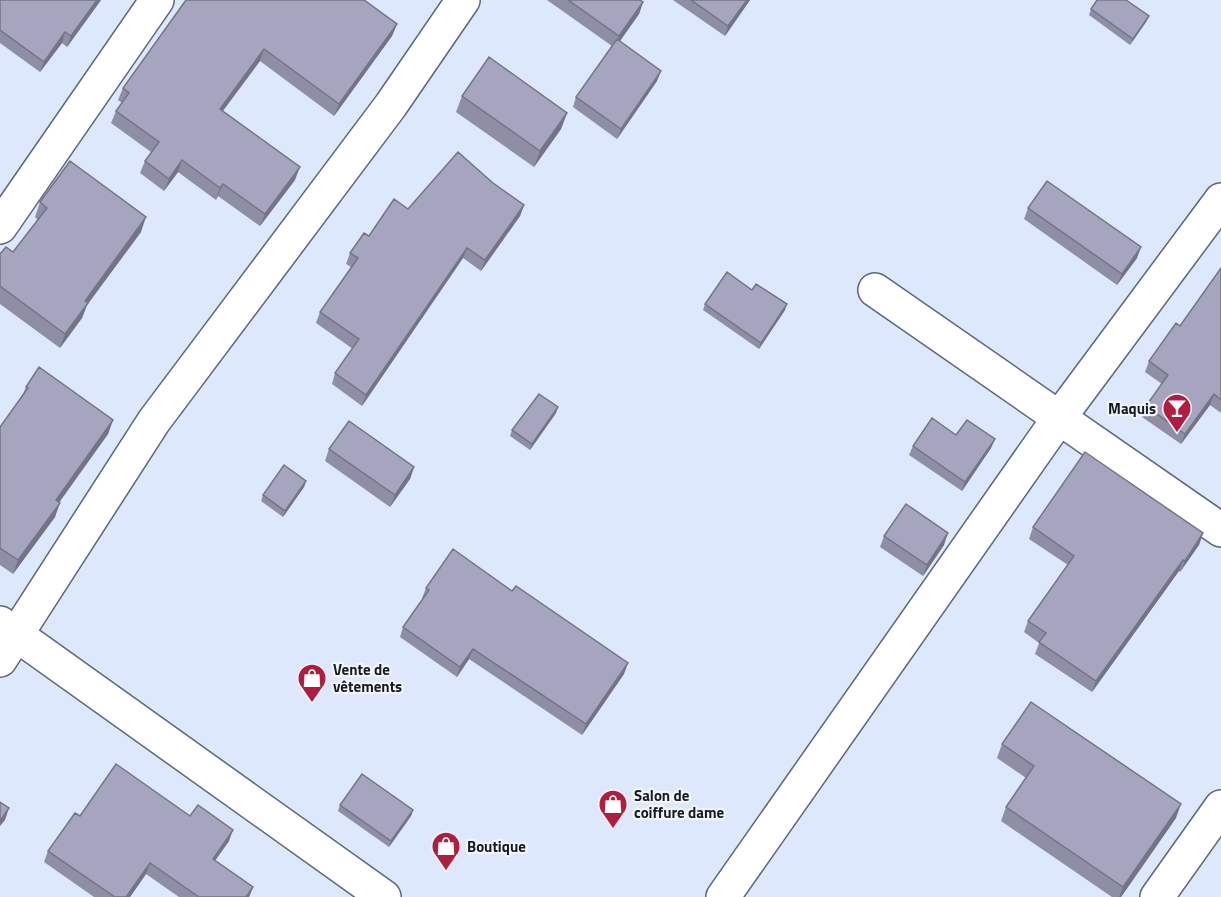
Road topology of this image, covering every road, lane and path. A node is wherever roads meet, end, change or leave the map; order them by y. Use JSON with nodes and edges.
{"nodes":[{"id":1,"x":157,"y":0,"type":"edge"},
{"id":2,"x":463,"y":0,"type":"edge"},
{"id":3,"x":1221,"y":201,"type":"edge"},
{"id":4,"x":0,"y":227,"type":"edge"},
{"id":5,"x":875,"y":290,"type":"dead end"},
{"id":6,"x":1059,"y":418,"type":"junction"},
{"id":7,"x":1221,"y":530,"type":"edge"},
{"id":8,"x":6,"y":639,"type":"edge"},
{"id":9,"x":1221,"y":807,"type":"edge"},
{"id":10,"x":384,"y":897,"type":"edge"},
{"id":11,"x":723,"y":897,"type":"edge"},
{"id":12,"x":1157,"y":897,"type":"edge"}],
"edges":[{"from":1,"to":4,"type":"street"},
{"from":2,"to":8,"type":"street"},
{"from":3,"to":6,"type":"street"},
{"from":5,"to":6,"type":"street"},
{"from":6,"to":7,"type":"street"},
{"from":6,"to":11,"type":"street"},
{"from":8,"to":10,"type":"street"},
{"from":9,"to":12,"type":"street"}]}
